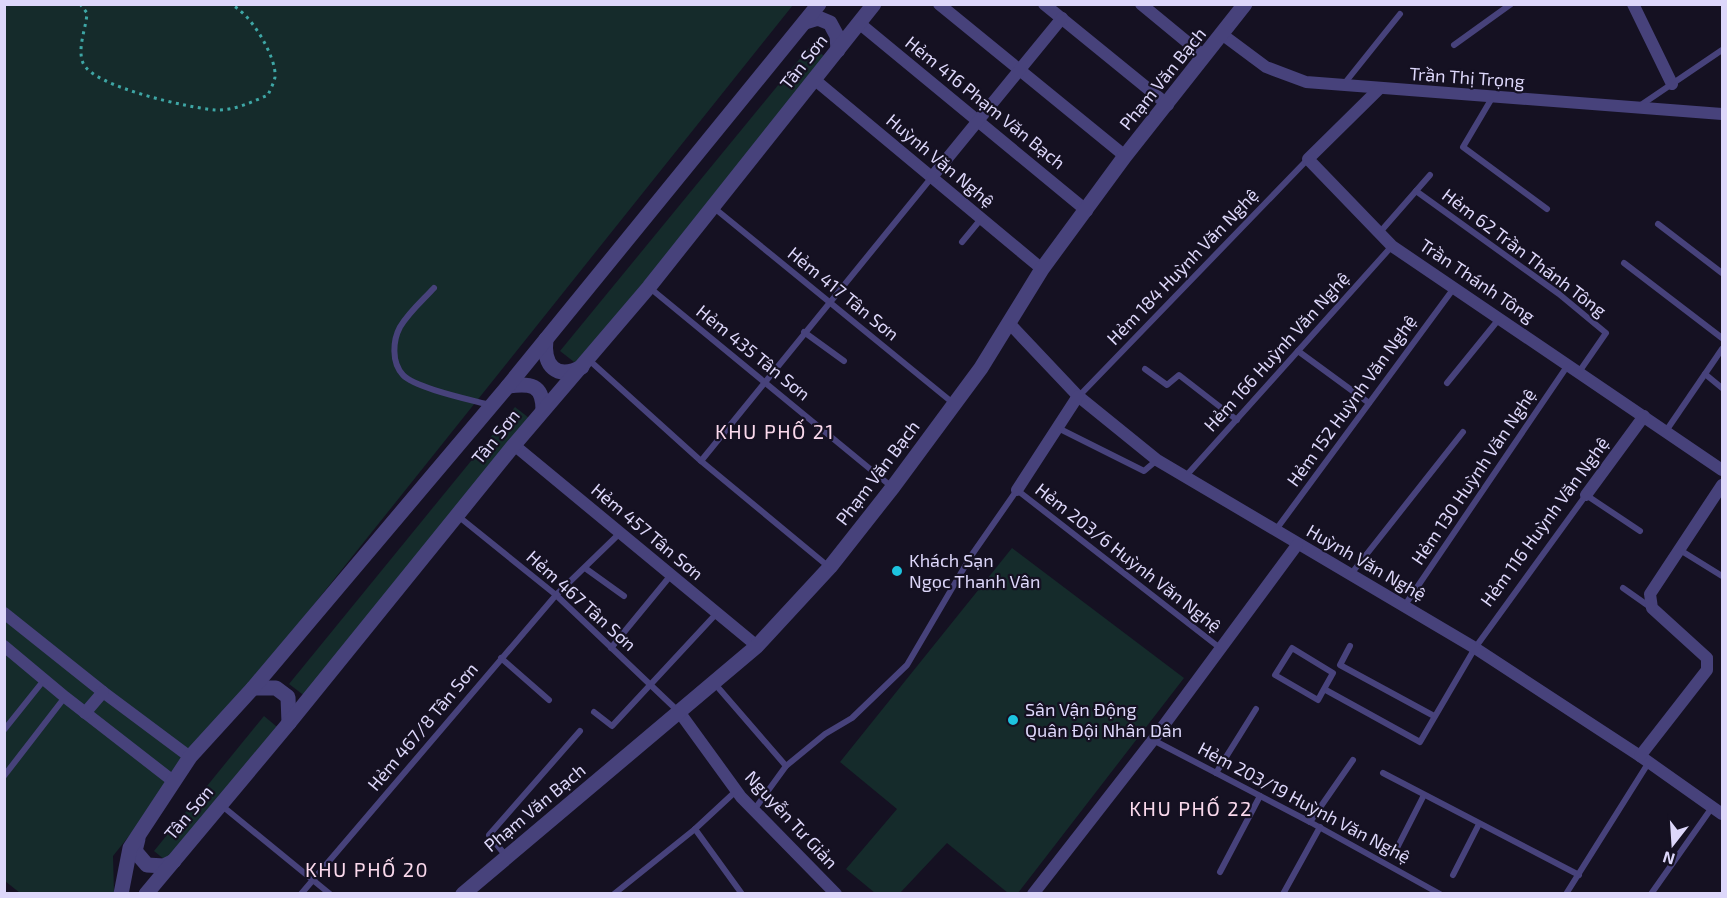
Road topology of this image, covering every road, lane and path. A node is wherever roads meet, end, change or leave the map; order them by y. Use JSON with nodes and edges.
{"nodes":[{"id":1,"x":80,"y":4,"type":"edge"},
{"id":2,"x":819,"y":4,"type":"edge"},
{"id":3,"x":855,"y":4,"type":"edge"},
{"id":4,"x":867,"y":4,"type":"edge"},
{"id":5,"x":874,"y":4,"type":"edge"},
{"id":6,"x":939,"y":4,"type":"edge"},
{"id":7,"x":1044,"y":4,"type":"edge"},
{"id":8,"x":1141,"y":4,"type":"edge"},
{"id":9,"x":1511,"y":4,"type":"edge"},
{"id":10,"x":1632,"y":4,"type":"edge"},
{"id":11,"x":232,"y":5,"type":"edge"},
{"id":12,"x":1243,"y":6,"type":"edge"},
{"id":13,"x":1400,"y":14,"type":"dead end"},
{"id":14,"x":1062,"y":18,"type":"junction"},
{"id":15,"x":805,"y":22,"type":"junction"},
{"id":16,"x":860,"y":23,"type":"junction"},
{"id":17,"x":1223,"y":35,"type":"junction"},
{"id":18,"x":1454,"y":45,"type":"dead end"},
{"id":19,"x":838,"y":50,"type":"junction"},
{"id":20,"x":1722,"y":50,"type":"edge"},
{"id":21,"x":1204,"y":56,"type":"junction"},
{"id":22,"x":1019,"y":71,"type":"junction"},
{"id":23,"x":815,"y":80,"type":"junction"},
{"id":24,"x":1672,"y":84,"type":"junction"},
{"id":25,"x":1343,"y":86,"type":"junction"},
{"id":26,"x":1379,"y":89,"type":"junction"},
{"id":27,"x":1492,"y":98,"type":"junction"},
{"id":28,"x":1168,"y":105,"type":"junction"},
{"id":29,"x":1635,"y":109,"type":"junction"},
{"id":30,"x":1722,"y":114,"type":"edge"},
{"id":31,"x":979,"y":122,"type":"junction"},
{"id":32,"x":1125,"y":156,"type":"junction"},
{"id":33,"x":1308,"y":159,"type":"junction"},
{"id":34,"x":1430,"y":175,"type":"dead end"},
{"id":35,"x":932,"y":177,"type":"junction"},
{"id":36,"x":1416,"y":191,"type":"junction"},
{"id":37,"x":713,"y":207,"type":"junction"},
{"id":38,"x":1547,"y":209,"type":"dead end"},
{"id":39,"x":1087,"y":211,"type":"junction"},
{"id":40,"x":982,"y":219,"type":"junction"},
{"id":41,"x":1658,"y":225,"type":"dead end"},
{"id":42,"x":1381,"y":231,"type":"junction"},
{"id":43,"x":962,"y":242,"type":"dead end"},
{"id":44,"x":1392,"y":246,"type":"junction"},
{"id":45,"x":1624,"y":263,"type":"dead end"},
{"id":46,"x":1042,"y":269,"type":"junction"},
{"id":47,"x":1722,"y":273,"type":"edge"},
{"id":48,"x":649,"y":287,"type":"junction"},
{"id":49,"x":434,"y":288,"type":"dead end"},
{"id":50,"x":1454,"y":288,"type":"junction"},
{"id":51,"x":828,"y":302,"type":"junction"},
{"id":52,"x":1500,"y":318,"type":"junction"},
{"id":53,"x":1009,"y":323,"type":"junction"},
{"id":54,"x":804,"y":332,"type":"junction"},
{"id":55,"x":1722,"y":338,"type":"edge"},
{"id":56,"x":546,"y":339,"type":"junction"},
{"id":57,"x":1722,"y":349,"type":"edge"},
{"id":58,"x":1299,"y":351,"type":"junction"},
{"id":59,"x":844,"y":361,"type":"dead end"},
{"id":60,"x":586,"y":363,"type":"junction"},
{"id":61,"x":1574,"y":368,"type":"junction"},
{"id":62,"x":1145,"y":369,"type":"dead end"},
{"id":63,"x":1704,"y":374,"type":"junction"},
{"id":64,"x":763,"y":382,"type":"junction"},
{"id":65,"x":1447,"y":383,"type":"dead end"},
{"id":66,"x":508,"y":386,"type":"junction"},
{"id":67,"x":1722,"y":388,"type":"edge"},
{"id":68,"x":1078,"y":396,"type":"junction"},
{"id":69,"x":954,"y":403,"type":"junction"},
{"id":70,"x":1369,"y":403,"type":"junction"},
{"id":71,"x":491,"y":405,"type":"junction"},
{"id":72,"x":543,"y":410,"type":"junction"},
{"id":73,"x":1644,"y":416,"type":"junction"},
{"id":74,"x":1237,"y":420,"type":"junction"},
{"id":75,"x":1058,"y":428,"type":"junction"},
{"id":76,"x":1666,"y":431,"type":"junction"},
{"id":77,"x":1463,"y":432,"type":"dead end"},
{"id":78,"x":514,"y":445,"type":"junction"},
{"id":79,"x":701,"y":460,"type":"junction"},
{"id":80,"x":1157,"y":460,"type":"junction"},
{"id":81,"x":1722,"y":470,"type":"edge"},
{"id":82,"x":1185,"y":478,"type":"junction"},
{"id":83,"x":1722,"y":485,"type":"edge"},
{"id":84,"x":893,"y":487,"type":"junction"},
{"id":85,"x":1017,"y":490,"type":"junction"},
{"id":86,"x":1586,"y":495,"type":"junction"},
{"id":87,"x":458,"y":516,"type":"junction"},
{"id":88,"x":1275,"y":531,"type":"junction"},
{"id":89,"x":1640,"y":531,"type":"dead end"},
{"id":90,"x":621,"y":532,"type":"junction"},
{"id":91,"x":1298,"y":544,"type":"junction"},
{"id":92,"x":1680,"y":549,"type":"junction"},
{"id":93,"x":830,"y":567,"type":"junction"},
{"id":94,"x":585,"y":568,"type":"junction"},
{"id":95,"x":1352,"y":574,"type":"junction"},
{"id":96,"x":671,"y":575,"type":"junction"},
{"id":97,"x":1722,"y":576,"type":"edge"},
{"id":98,"x":1623,"y":588,"type":"dead end"},
{"id":99,"x":556,"y":595,"type":"junction"},
{"id":100,"x":624,"y":596,"type":"dead end"},
{"id":101,"x":1405,"y":605,"type":"junction"},
{"id":102,"x":1652,"y":608,"type":"junction"},
{"id":103,"x":4,"y":613,"type":"edge"},
{"id":104,"x":716,"y":614,"type":"junction"},
{"id":105,"x":4,"y":646,"type":"edge"},
{"id":106,"x":757,"y":646,"type":"junction"},
{"id":107,"x":1350,"y":646,"type":"dead end"},
{"id":108,"x":611,"y":648,"type":"junction"},
{"id":109,"x":1475,"y":648,"type":"junction"},
{"id":110,"x":1221,"y":649,"type":"junction"},
{"id":111,"x":501,"y":658,"type":"junction"},
{"id":112,"x":44,"y":680,"type":"junction"},
{"id":113,"x":652,"y":683,"type":"junction"},
{"id":114,"x":714,"y":684,"type":"junction"},
{"id":115,"x":253,"y":688,"type":"junction"},
{"id":116,"x":1324,"y":689,"type":"junction"},
{"id":117,"x":103,"y":692,"type":"junction"},
{"id":118,"x":65,"y":697,"type":"junction"},
{"id":119,"x":549,"y":700,"type":"dead end"},
{"id":120,"x":1256,"y":709,"type":"dead end"},
{"id":121,"x":85,"y":712,"type":"junction"},
{"id":122,"x":594,"y":712,"type":"dead end"},
{"id":123,"x":680,"y":713,"type":"junction"},
{"id":124,"x":1434,"y":716,"type":"junction"},
{"id":125,"x":289,"y":723,"type":"junction"},
{"id":126,"x":4,"y":730,"type":"edge"},
{"id":127,"x":580,"y":731,"type":"dead end"},
{"id":128,"x":1153,"y":740,"type":"junction"},
{"id":129,"x":190,"y":757,"type":"junction"},
{"id":130,"x":1645,"y":759,"type":"junction"},
{"id":131,"x":1353,"y":760,"type":"dead end"},
{"id":132,"x":786,"y":766,"type":"junction"},
{"id":133,"x":1216,"y":773,"type":"junction"},
{"id":134,"x":1383,"y":773,"type":"dead end"},
{"id":135,"x":4,"y":776,"type":"edge"},
{"id":136,"x":173,"y":781,"type":"junction"},
{"id":137,"x":736,"y":791,"type":"junction"},
{"id":138,"x":1424,"y":795,"type":"junction"},
{"id":139,"x":1260,"y":796,"type":"junction"},
{"id":140,"x":221,"y":805,"type":"junction"},
{"id":141,"x":754,"y":810,"type":"junction"},
{"id":142,"x":1718,"y":810,"type":"edge"},
{"id":143,"x":1310,"y":822,"type":"junction"},
{"id":144,"x":1479,"y":824,"type":"junction"},
{"id":145,"x":1320,"y":827,"type":"junction"},
{"id":146,"x":695,"y":829,"type":"junction"},
{"id":147,"x":140,"y":830,"type":"junction"},
{"id":148,"x":1397,"y":848,"type":"dead end"},
{"id":149,"x":506,"y":857,"type":"junction"},
{"id":150,"x":174,"y":860,"type":"junction"},
{"id":151,"x":1220,"y":872,"type":"dead end"},
{"id":152,"x":1453,"y":875,"type":"dead end"},
{"id":153,"x":1579,"y":875,"type":"junction"},
{"id":154,"x":313,"y":879,"type":"junction"},
{"id":155,"x":1654,"y":892,"type":"edge"},
{"id":156,"x":121,"y":894,"type":"edge"},
{"id":157,"x":146,"y":894,"type":"edge"},
{"id":158,"x":301,"y":894,"type":"edge"},
{"id":159,"x":330,"y":894,"type":"edge"},
{"id":160,"x":463,"y":894,"type":"edge"},
{"id":161,"x":614,"y":894,"type":"edge"},
{"id":162,"x":742,"y":894,"type":"edge"},
{"id":163,"x":836,"y":894,"type":"edge"},
{"id":164,"x":1033,"y":894,"type":"edge"},
{"id":165,"x":1283,"y":894,"type":"edge"},
{"id":166,"x":1440,"y":894,"type":"edge"},
{"id":167,"x":1566,"y":894,"type":"edge"}],
"edges":[{"from":1,"to":11,"type":"path"},
{"from":2,"to":15,"type":"street","name":"Tân Sơn"},
{"from":3,"to":4,"type":"street"},
{"from":5,"to":16,"type":"street","name":"Tân Sơn"},
{"from":6,"to":22,"type":"street"},
{"from":7,"to":14,"type":"street"},
{"from":8,"to":21,"type":"street"},
{"from":9,"to":18,"type":"lane"},
{"from":10,"to":24,"type":"street"},
{"from":12,"to":17,"type":"street","name":"Phạm Văn Bạch"},
{"from":13,"to":25,"type":"lane"},
{"from":14,"to":22,"type":"street"},
{"from":14,"to":28,"type":"street"},
{"from":15,"to":19,"type":"street"},
{"from":15,"to":56,"type":"street","name":"Tân Sơn"},
{"from":16,"to":19,"type":"street","name":"Tân Sơn"},
{"from":16,"to":31,"type":"street","name":"Hẻm 416 Phạm Văn Bạch"},
{"from":17,"to":21,"type":"street","name":"Phạm Văn Bạch"},
{"from":17,"to":25,"type":"street","name":"Trần Thị Trọng"},
{"from":19,"to":23,"type":"street","name":"Tân Sơn"},
{"from":20,"to":24,"type":"lane"},
{"from":21,"to":28,"type":"street","name":"Phạm Văn Bạch"},
{"from":22,"to":31,"type":"street"},
{"from":22,"to":32,"type":"street"},
{"from":23,"to":35,"type":"street","name":"Huỳnh Văn Nghệ"},
{"from":23,"to":37,"type":"street","name":"Tân Sơn"},
{"from":24,"to":29,"type":"lane"},
{"from":25,"to":26,"type":"street","name":"Trần Thị Trọng"},
{"from":26,"to":27,"type":"street","name":"Trần Thị Trọng"},
{"from":26,"to":33,"type":"street"},
{"from":27,"to":29,"type":"street","name":"Trần Thị Trọng"},
{"from":27,"to":38,"type":"lane"},
{"from":28,"to":32,"type":"street","name":"Phạm Văn Bạch"},
{"from":29,"to":30,"type":"street","name":"Trần Thị Trọng"},
{"from":31,"to":35,"type":"street"},
{"from":31,"to":39,"type":"street","name":"Hẻm 416 Phạm Văn Bạch"},
{"from":32,"to":39,"type":"street","name":"Phạm Văn Bạch"},
{"from":33,"to":42,"type":"street","name":"Trần Thánh Tông"},
{"from":33,"to":68,"type":"lane","name":"Hẻm 184 Huỳnh Văn Nghệ"},
{"from":34,"to":36,"type":"lane"},
{"from":35,"to":40,"type":"street","name":"Huỳnh Văn Nghệ"},
{"from":35,"to":51,"type":"lane"},
{"from":36,"to":42,"type":"lane"},
{"from":36,"to":61,"type":"lane","name":"Hẻm 62 Trần Thánh Tông"},
{"from":37,"to":48,"type":"street","name":"Tân Sơn"},
{"from":37,"to":51,"type":"lane","name":"Hẻm 417 Tân Sơn"},
{"from":39,"to":46,"type":"street","name":"Phạm Văn Bạch"},
{"from":40,"to":43,"type":"lane"},
{"from":40,"to":46,"type":"street","name":"Huỳnh Văn Nghệ"},
{"from":41,"to":47,"type":"lane"},
{"from":42,"to":44,"type":"street","name":"Trần Thánh Tông"},
{"from":44,"to":50,"type":"street","name":"Trần Thánh Tông"},
{"from":44,"to":58,"type":"lane","name":"Hẻm 166 Huỳnh Văn Nghệ"},
{"from":45,"to":55,"type":"lane"},
{"from":46,"to":53,"type":"street","name":"Phạm Văn Bạch"},
{"from":48,"to":60,"type":"street","name":"Tân Sơn"},
{"from":48,"to":64,"type":"lane","name":"Hẻm 435 Tân Sơn"},
{"from":49,"to":71,"type":"lane"},
{"from":50,"to":52,"type":"street","name":"Trần Thánh Tông"},
{"from":50,"to":70,"type":"lane","name":"Hẻm 152 Huỳnh Văn Nghệ"},
{"from":51,"to":54,"type":"lane"},
{"from":51,"to":69,"type":"lane","name":"Hẻm 417 Tân Sơn"},
{"from":52,"to":61,"type":"street","name":"Trần Thánh Tông"},
{"from":52,"to":65,"type":"lane"},
{"from":53,"to":68,"type":"street","name":"Huỳnh Văn Nghệ"},
{"from":53,"to":69,"type":"street","name":"Phạm Văn Bạch"},
{"from":54,"to":59,"type":"lane"},
{"from":54,"to":64,"type":"lane"},
{"from":56,"to":60,"type":"street"},
{"from":56,"to":66,"type":"street","name":"Tân Sơn"},
{"from":57,"to":63,"type":"lane"},
{"from":58,"to":70,"type":"lane"},
{"from":58,"to":74,"type":"lane","name":"Hẻm 166 Huỳnh Văn Nghệ"},
{"from":60,"to":72,"type":"street","name":"Tân Sơn"},
{"from":60,"to":79,"type":"lane"},
{"from":61,"to":73,"type":"street","name":"Trần Thánh Tông"},
{"from":61,"to":101,"type":"lane","name":"Hẻm 130 Huỳnh Văn Nghệ"},
{"from":62,"to":74,"type":"lane"},
{"from":63,"to":67,"type":"lane"},
{"from":63,"to":76,"type":"lane"},
{"from":64,"to":79,"type":"lane"},
{"from":64,"to":84,"type":"lane","name":"Hẻm 435 Tân Sơn"},
{"from":66,"to":71,"type":"street","name":"Tân Sơn"},
{"from":66,"to":72,"type":"street"},
{"from":68,"to":75,"type":"street"},
{"from":68,"to":80,"type":"street","name":"Huỳnh Văn Nghệ"},
{"from":69,"to":84,"type":"street","name":"Phạm Văn Bạch"},
{"from":70,"to":88,"type":"lane","name":"Hẻm 152 Huỳnh Văn Nghệ"},
{"from":71,"to":115,"type":"street","name":"Tân Sơn"},
{"from":72,"to":78,"type":"street","name":"Tân Sơn"},
{"from":73,"to":76,"type":"street","name":"Trần Thánh Tông"},
{"from":73,"to":86,"type":"street","name":"Hẻm 116 Huỳnh Văn Nghệ"},
{"from":74,"to":82,"type":"lane","name":"Hẻm 166 Huỳnh Văn Nghệ"},
{"from":75,"to":80,"type":"lane"},
{"from":75,"to":85,"type":"street"},
{"from":76,"to":81,"type":"street","name":"Trần Thánh Tông"},
{"from":77,"to":95,"type":"lane"},
{"from":78,"to":87,"type":"street","name":"Tân Sơn"},
{"from":78,"to":90,"type":"street","name":"Hẻm 457 Tân Sơn"},
{"from":79,"to":93,"type":"lane"},
{"from":80,"to":82,"type":"street","name":"Huỳnh Văn Nghệ"},
{"from":82,"to":88,"type":"street","name":"Huỳnh Văn Nghệ"},
{"from":83,"to":92,"type":"street"},
{"from":84,"to":93,"type":"street","name":"Phạm Văn Bạch"},
{"from":85,"to":110,"type":"lane","name":"Hẻm 203/6 Huỳnh Văn Nghệ"},
{"from":85,"to":132,"type":"lane"},
{"from":86,"to":89,"type":"lane"},
{"from":86,"to":109,"type":"lane","name":"Hẻm 116 Huỳnh Văn Nghệ"},
{"from":87,"to":99,"type":"lane","name":"Hẻm 467 Tân Sơn"},
{"from":87,"to":125,"type":"street","name":"Tân Sơn"},
{"from":88,"to":91,"type":"street","name":"Huỳnh Văn Nghệ"},
{"from":90,"to":94,"type":"lane","name":"Hẻm 467/8 Tân Sơn"},
{"from":90,"to":96,"type":"street","name":"Hẻm 457 Tân Sơn"},
{"from":91,"to":95,"type":"street","name":"Huỳnh Văn Nghệ"},
{"from":91,"to":110,"type":"street"},
{"from":92,"to":97,"type":"lane"},
{"from":92,"to":102,"type":"street"},
{"from":93,"to":106,"type":"street","name":"Phạm Văn Bạch"},
{"from":94,"to":99,"type":"lane","name":"Hẻm 467/8 Tân Sơn"},
{"from":94,"to":100,"type":"lane"},
{"from":95,"to":101,"type":"street","name":"Huỳnh Văn Nghệ"},
{"from":96,"to":104,"type":"street","name":"Hẻm 457 Tân Sơn"},
{"from":96,"to":108,"type":"lane"},
{"from":98,"to":102,"type":"lane"},
{"from":99,"to":108,"type":"lane","name":"Hẻm 467 Tân Sơn"},
{"from":99,"to":111,"type":"lane","name":"Hẻm 467/8 Tân Sơn"},
{"from":101,"to":109,"type":"street","name":"Huỳnh Văn Nghệ"},
{"from":102,"to":130,"type":"street"},
{"from":103,"to":117,"type":"street"},
{"from":104,"to":106,"type":"street","name":"Hẻm 457 Tân Sơn"},
{"from":104,"to":113,"type":"lane"},
{"from":105,"to":112,"type":"street"},
{"from":106,"to":114,"type":"street","name":"Phạm Văn Bạch"},
{"from":107,"to":124,"type":"lane"},
{"from":108,"to":113,"type":"lane","name":"Hẻm 467 Tân Sơn"},
{"from":109,"to":124,"type":"lane","name":"Hẻm 116 Huỳnh Văn Nghệ"},
{"from":109,"to":130,"type":"street","name":"Huỳnh Văn Nghệ"},
{"from":110,"to":128,"type":"street"},
{"from":111,"to":119,"type":"lane"},
{"from":111,"to":154,"type":"lane","name":"Hẻm 467/8 Tân Sơn"},
{"from":112,"to":118,"type":"street"},
{"from":112,"to":126,"type":"lane"},
{"from":113,"to":122,"type":"lane"},
{"from":113,"to":123,"type":"lane","name":"Hẻm 467 Tân Sơn"},
{"from":114,"to":123,"type":"street","name":"Phạm Văn Bạch"},
{"from":114,"to":132,"type":"lane"},
{"from":115,"to":125,"type":"street"},
{"from":115,"to":129,"type":"street","name":"Tân Sơn"},
{"from":116,"to":116,"type":"lane"},
{"from":116,"to":124,"type":"lane","name":"Hẻm 116 Huỳnh Văn Nghệ"},
{"from":117,"to":121,"type":"street"},
{"from":117,"to":129,"type":"street"},
{"from":118,"to":121,"type":"street"},
{"from":118,"to":135,"type":"lane"},
{"from":120,"to":133,"type":"lane"},
{"from":121,"to":136,"type":"street"},
{"from":123,"to":137,"type":"street","name":"Nguyễn Tư Giản"},
{"from":123,"to":149,"type":"street","name":"Phạm Văn Bạch"},
{"from":125,"to":140,"type":"street","name":"Tân Sơn"},
{"from":127,"to":149,"type":"lane"},
{"from":128,"to":133,"type":"lane","name":"Hẻm 203/19 Huỳnh Văn Nghệ"},
{"from":128,"to":164,"type":"street"},
{"from":129,"to":136,"type":"street","name":"Tân Sơn"},
{"from":130,"to":142,"type":"street","name":"Huỳnh Văn Nghệ"},
{"from":130,"to":153,"type":"lane"},
{"from":131,"to":143,"type":"lane"},
{"from":132,"to":141,"type":"lane"},
{"from":133,"to":139,"type":"lane","name":"Hẻm 203/19 Huỳnh Văn Nghệ"},
{"from":134,"to":138,"type":"lane"},
{"from":136,"to":147,"type":"street","name":"Tân Sơn"},
{"from":137,"to":141,"type":"street","name":"Nguyễn Tư Giản"},
{"from":137,"to":146,"type":"lane"},
{"from":138,"to":144,"type":"lane"},
{"from":138,"to":148,"type":"lane"},
{"from":139,"to":143,"type":"lane","name":"Hẻm 203/19 Huỳnh Văn Nghệ"},
{"from":139,"to":151,"type":"lane"},
{"from":140,"to":150,"type":"street","name":"Tân Sơn"},
{"from":140,"to":154,"type":"lane"},
{"from":141,"to":163,"type":"street","name":"Nguyễn Tư Giản"},
{"from":142,"to":155,"type":"lane"},
{"from":143,"to":145,"type":"lane","name":"Hẻm 203/19 Huỳnh Văn Nghệ"},
{"from":144,"to":152,"type":"lane"},
{"from":144,"to":153,"type":"lane"},
{"from":145,"to":165,"type":"lane"},
{"from":145,"to":166,"type":"lane","name":"Hẻm 203/19 Huỳnh Văn Nghệ"},
{"from":146,"to":161,"type":"lane"},
{"from":146,"to":162,"type":"lane"},
{"from":147,"to":150,"type":"street"},
{"from":147,"to":156,"type":"street","name":"Tân Sơn"},
{"from":149,"to":160,"type":"street","name":"Phạm Văn Bạch"},
{"from":150,"to":157,"type":"street","name":"Tân Sơn"},
{"from":153,"to":167,"type":"lane"},
{"from":154,"to":158,"type":"lane","name":"Hẻm 467/8 Tân Sơn"},
{"from":154,"to":159,"type":"lane"}]}
